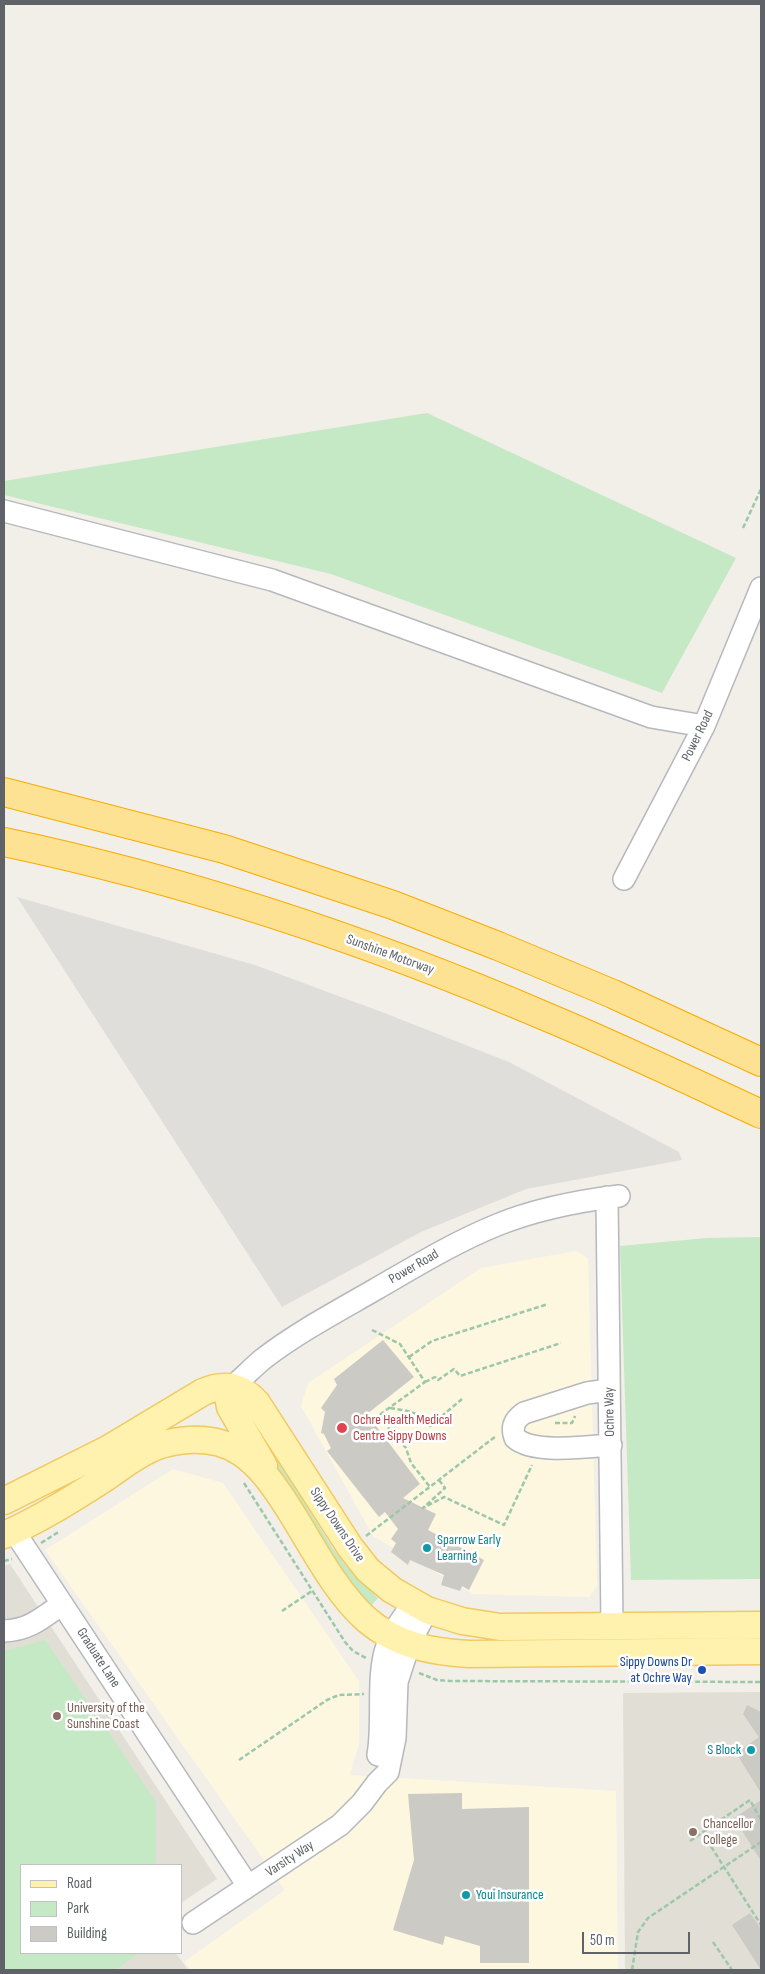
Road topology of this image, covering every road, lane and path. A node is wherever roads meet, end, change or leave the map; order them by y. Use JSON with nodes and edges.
{"nodes":[{"id":1,"x":761,"y":489,"type":"edge"},
{"id":2,"x":4,"y":511,"type":"edge"},
{"id":3,"x":743,"y":528,"type":"dead end"},
{"id":4,"x":761,"y":588,"type":"edge"},
{"id":5,"x":704,"y":726,"type":"junction"},
{"id":6,"x":4,"y":792,"type":"edge"},
{"id":7,"x":4,"y":842,"type":"edge"},
{"id":8,"x":624,"y":879,"type":"dead end"},
{"id":9,"x":615,"y":1047,"type":"junction"},
{"id":10,"x":761,"y":1062,"type":"edge"},
{"id":11,"x":761,"y":1114,"type":"edge"},
{"id":12,"x":761,"y":1130,"type":"edge"},
{"id":13,"x":613,"y":1197,"type":"joint"},
{"id":14,"x":548,"y":1304,"type":"dead end"},
{"id":15,"x":372,"y":1330,"type":"dead end"},
{"id":16,"x":562,"y":1343,"type":"dead end"},
{"id":17,"x":409,"y":1357,"type":"junction"},
{"id":18,"x":426,"y":1382,"type":"junction"},
{"id":19,"x":232,"y":1387,"type":"junction"},
{"id":20,"x":609,"y":1390,"type":"junction"},
{"id":21,"x":462,"y":1399,"type":"dead end"},
{"id":22,"x":390,"y":1408,"type":"junction"},
{"id":23,"x":576,"y":1413,"type":"dead end"},
{"id":24,"x":548,"y":1425,"type":"dead end"},
{"id":25,"x":513,"y":1433,"type":"junction"},
{"id":26,"x":610,"y":1445,"type":"junction"},
{"id":27,"x":149,"y":1450,"type":"junction"},
{"id":28,"x":532,"y":1465,"type":"dead end"},
{"id":29,"x":271,"y":1480,"type":"junction"},
{"id":30,"x":439,"y":1480,"type":"junction"},
{"id":31,"x":430,"y":1487,"type":"junction"},
{"id":32,"x":4,"y":1501,"type":"edge"},
{"id":33,"x":9,"y":1533,"type":"edge"},
{"id":34,"x":350,"y":1547,"type":"junction"},
{"id":35,"x":313,"y":1591,"type":"dead end"},
{"id":36,"x":62,"y":1604,"type":"junction"},
{"id":37,"x":420,"y":1606,"type":"junction"},
{"id":38,"x":282,"y":1611,"type":"dead end"},
{"id":39,"x":761,"y":1625,"type":"edge"},
{"id":40,"x":612,"y":1626,"type":"junction"},
{"id":41,"x":4,"y":1631,"type":"edge"},
{"id":42,"x":400,"y":1641,"type":"junction"},
{"id":43,"x":761,"y":1650,"type":"edge"},
{"id":44,"x":365,"y":1694,"type":"dead end"},
{"id":45,"x":239,"y":1760,"type":"dead end"},
{"id":46,"x":761,"y":1820,"type":"edge"},
{"id":47,"x":703,"y":1834,"type":"junction"},
{"id":48,"x":690,"y":1841,"type":"dead end"},
{"id":49,"x":761,"y":1842,"type":"edge"},
{"id":50,"x":723,"y":1867,"type":"junction"},
{"id":51,"x":248,"y":1886,"type":"junction"},
{"id":52,"x":193,"y":1923,"type":"dead end"},
{"id":53,"x":761,"y":1925,"type":"edge"},
{"id":54,"x":714,"y":1942,"type":"dead end"},
{"id":55,"x":632,"y":1970,"type":"edge"},
{"id":56,"x":732,"y":1970,"type":"edge"}],
"edges":[{"from":1,"to":3,"type":"path"},
{"from":2,"to":5,"type":"street"},
{"from":4,"to":5,"type":"street","name":"Power Road"},
{"from":5,"to":8,"type":"street","name":"Power Road"},
{"from":6,"to":10,"type":"highway"},
{"from":7,"to":9,"type":"highway","name":"Sunshine Motorway"},
{"from":9,"to":11,"type":"highway","name":"Sunshine Motorway"},
{"from":9,"to":12,"type":"highway"},
{"from":13,"to":19,"type":"street","name":"Power Road"},
{"from":13,"to":20,"type":"street","name":"Ochre Way"},
{"from":14,"to":17,"type":"path"},
{"from":15,"to":17,"type":"path"},
{"from":16,"to":18,"type":"path"},
{"from":17,"to":18,"type":"path"},
{"from":18,"to":22,"type":"path"},
{"from":19,"to":27,"type":"main road"},
{"from":19,"to":29,"type":"main road"},
{"from":19,"to":32,"type":"main road"},
{"from":19,"to":34,"type":"main road","name":"Sippy Downs Drive"},
{"from":20,"to":25,"type":"street"},
{"from":20,"to":26,"type":"street","name":"Ochre Way"},
{"from":21,"to":22,"type":"path"},
{"from":22,"to":31,"type":"path"},
{"from":23,"to":24,"type":"path"},
{"from":25,"to":26,"type":"street"},
{"from":25,"to":30,"type":"path"},
{"from":26,"to":40,"type":"street","name":"Ochre Way"},
{"from":27,"to":29,"type":"main road"},
{"from":27,"to":33,"type":"main road"},
{"from":28,"to":30,"type":"path"},
{"from":29,"to":42,"type":"main road"},
{"from":30,"to":31,"type":"path"},
{"from":31,"to":34,"type":"path"},
{"from":33,"to":36,"type":"street","name":"Graduate Lane"},
{"from":34,"to":37,"type":"main road","name":"Sippy Downs Drive"},
{"from":35,"to":38,"type":"path"},
{"from":36,"to":41,"type":"street"},
{"from":36,"to":51,"type":"street","name":"Graduate Lane"},
{"from":37,"to":40,"type":"main road","name":"Sippy Downs Drive"},
{"from":37,"to":42,"type":"street","name":"Varsity Way"},
{"from":39,"to":40,"type":"main road","name":"Sippy Downs Drive"},
{"from":42,"to":43,"type":"main road"},
{"from":42,"to":51,"type":"street","name":"Varsity Way"},
{"from":44,"to":45,"type":"path"},
{"from":46,"to":47,"type":"path"},
{"from":47,"to":48,"type":"path"},
{"from":47,"to":50,"type":"path"},
{"from":49,"to":50,"type":"path"},
{"from":50,"to":53,"type":"path"},
{"from":50,"to":55,"type":"path"},
{"from":51,"to":52,"type":"street","name":"Varsity Way"},
{"from":54,"to":56,"type":"path"}]}
